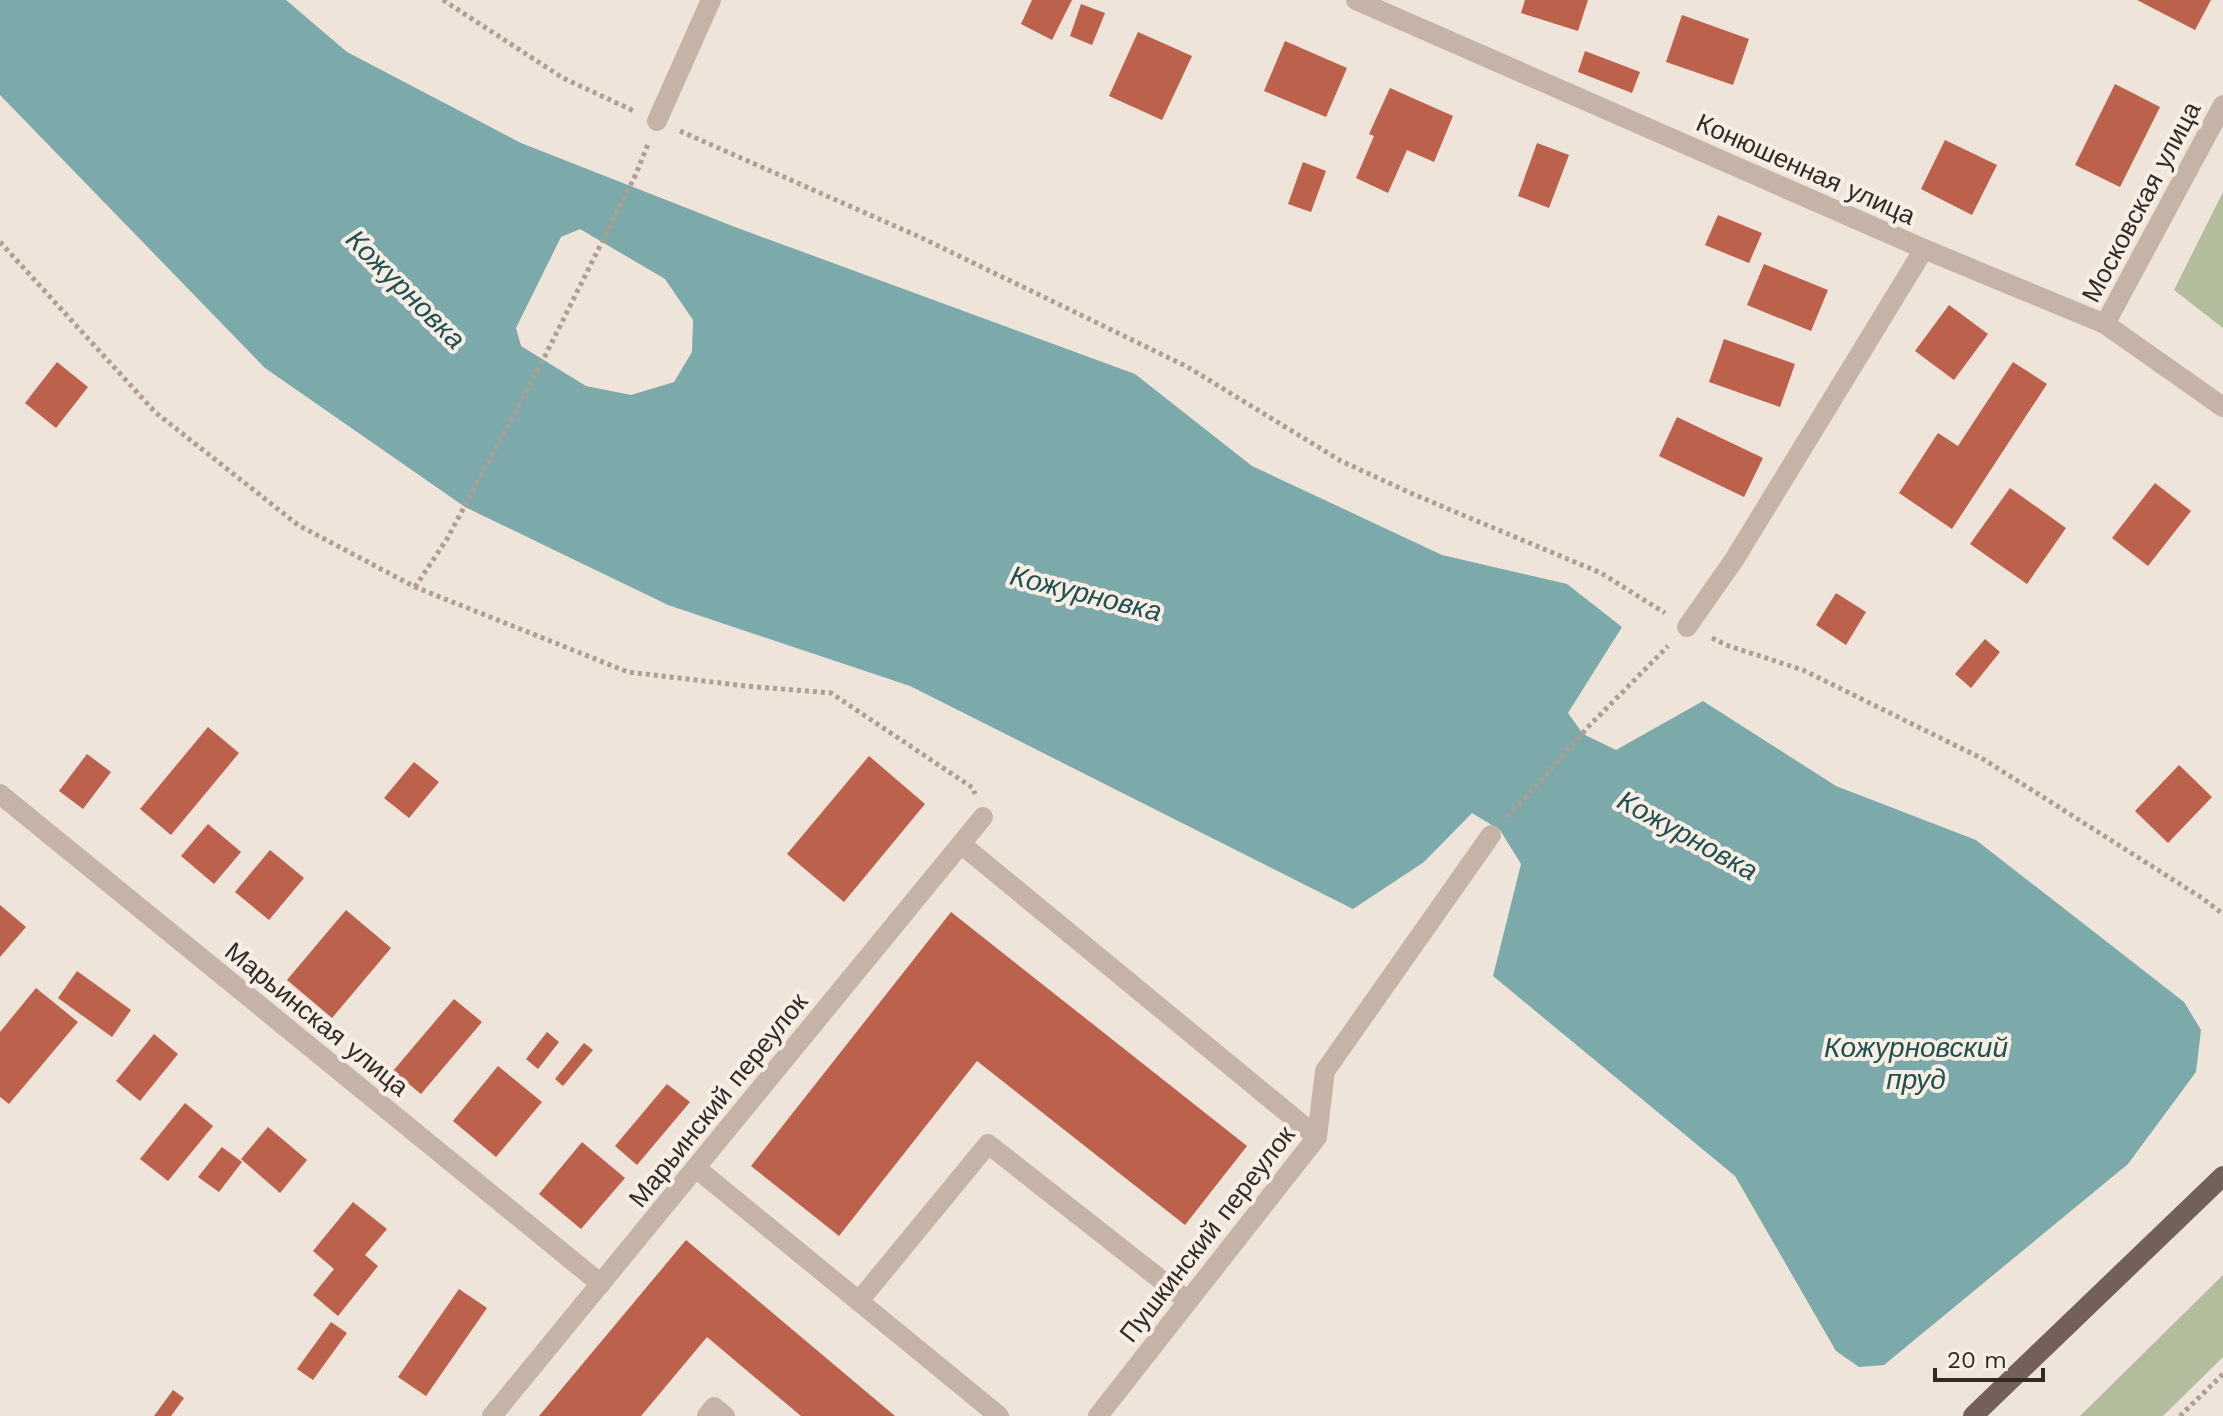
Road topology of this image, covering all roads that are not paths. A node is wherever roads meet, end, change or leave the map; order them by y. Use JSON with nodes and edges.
{"nodes":[{"id":1,"x":711,"y":0,"type":"edge"},
{"id":2,"x":1356,"y":0,"type":"edge"},
{"id":3,"x":2223,"y":105,"type":"edge"},
{"id":4,"x":657,"y":121,"type":"road end"},
{"id":5,"x":1924,"y":249,"type":"junction"},
{"id":6,"x":2105,"y":324,"type":"junction"},
{"id":7,"x":2223,"y":407,"type":"edge"},
{"id":8,"x":1687,"y":627,"type":"road end"},
{"id":9,"x":0,"y":794,"type":"edge"},
{"id":10,"x":983,"y":817,"type":"road end"},
{"id":11,"x":1491,"y":835,"type":"road end"},
{"id":12,"x":961,"y":844,"type":"junction"},
{"id":13,"x":1317,"y":1137,"type":"junction"},
{"id":14,"x":696,"y":1168,"type":"junction"},
{"id":15,"x":2223,"y":1176,"type":"edge"},
{"id":16,"x":601,"y":1284,"type":"junction"},
{"id":17,"x":859,"y":1301,"type":"junction"},
{"id":18,"x":1188,"y":1301,"type":"junction"},
{"id":19,"x":492,"y":1416,"type":"edge"},
{"id":20,"x":707,"y":1416,"type":"edge"},
{"id":21,"x":725,"y":1416,"type":"edge"},
{"id":22,"x":999,"y":1416,"type":"edge"},
{"id":23,"x":1098,"y":1416,"type":"edge"},
{"id":24,"x":1973,"y":1416,"type":"edge"}],
"edges":[{"from":1,"to":4,"type":"street"},
{"from":2,"to":5,"type":"street","name":"Конюшенная улица"},
{"from":3,"to":6,"type":"street","name":"Московская улица"},
{"from":5,"to":6,"type":"street","name":"Конюшенная улица"},
{"from":5,"to":8,"type":"street"},
{"from":6,"to":7,"type":"street","name":"Конюшенная улица"},
{"from":9,"to":16,"type":"street","name":"Марьинская улица"},
{"from":10,"to":12,"type":"street","name":"Марьинский переулок"},
{"from":11,"to":13,"type":"street","name":"Пушкинский переулок"},
{"from":12,"to":13,"type":"street"},
{"from":12,"to":14,"type":"street","name":"Марьинский переулок"},
{"from":13,"to":18,"type":"street","name":"Пушкинский переулок"},
{"from":14,"to":16,"type":"street","name":"Марьинский переулок"},
{"from":14,"to":17,"type":"street"},
{"from":15,"to":24,"type":"main road"},
{"from":16,"to":19,"type":"street","name":"Марьинский переулок"},
{"from":17,"to":18,"type":"street"},
{"from":17,"to":22,"type":"street"},
{"from":18,"to":23,"type":"street","name":"Пушкинский переулок"},
{"from":20,"to":21,"type":"street"}]}
